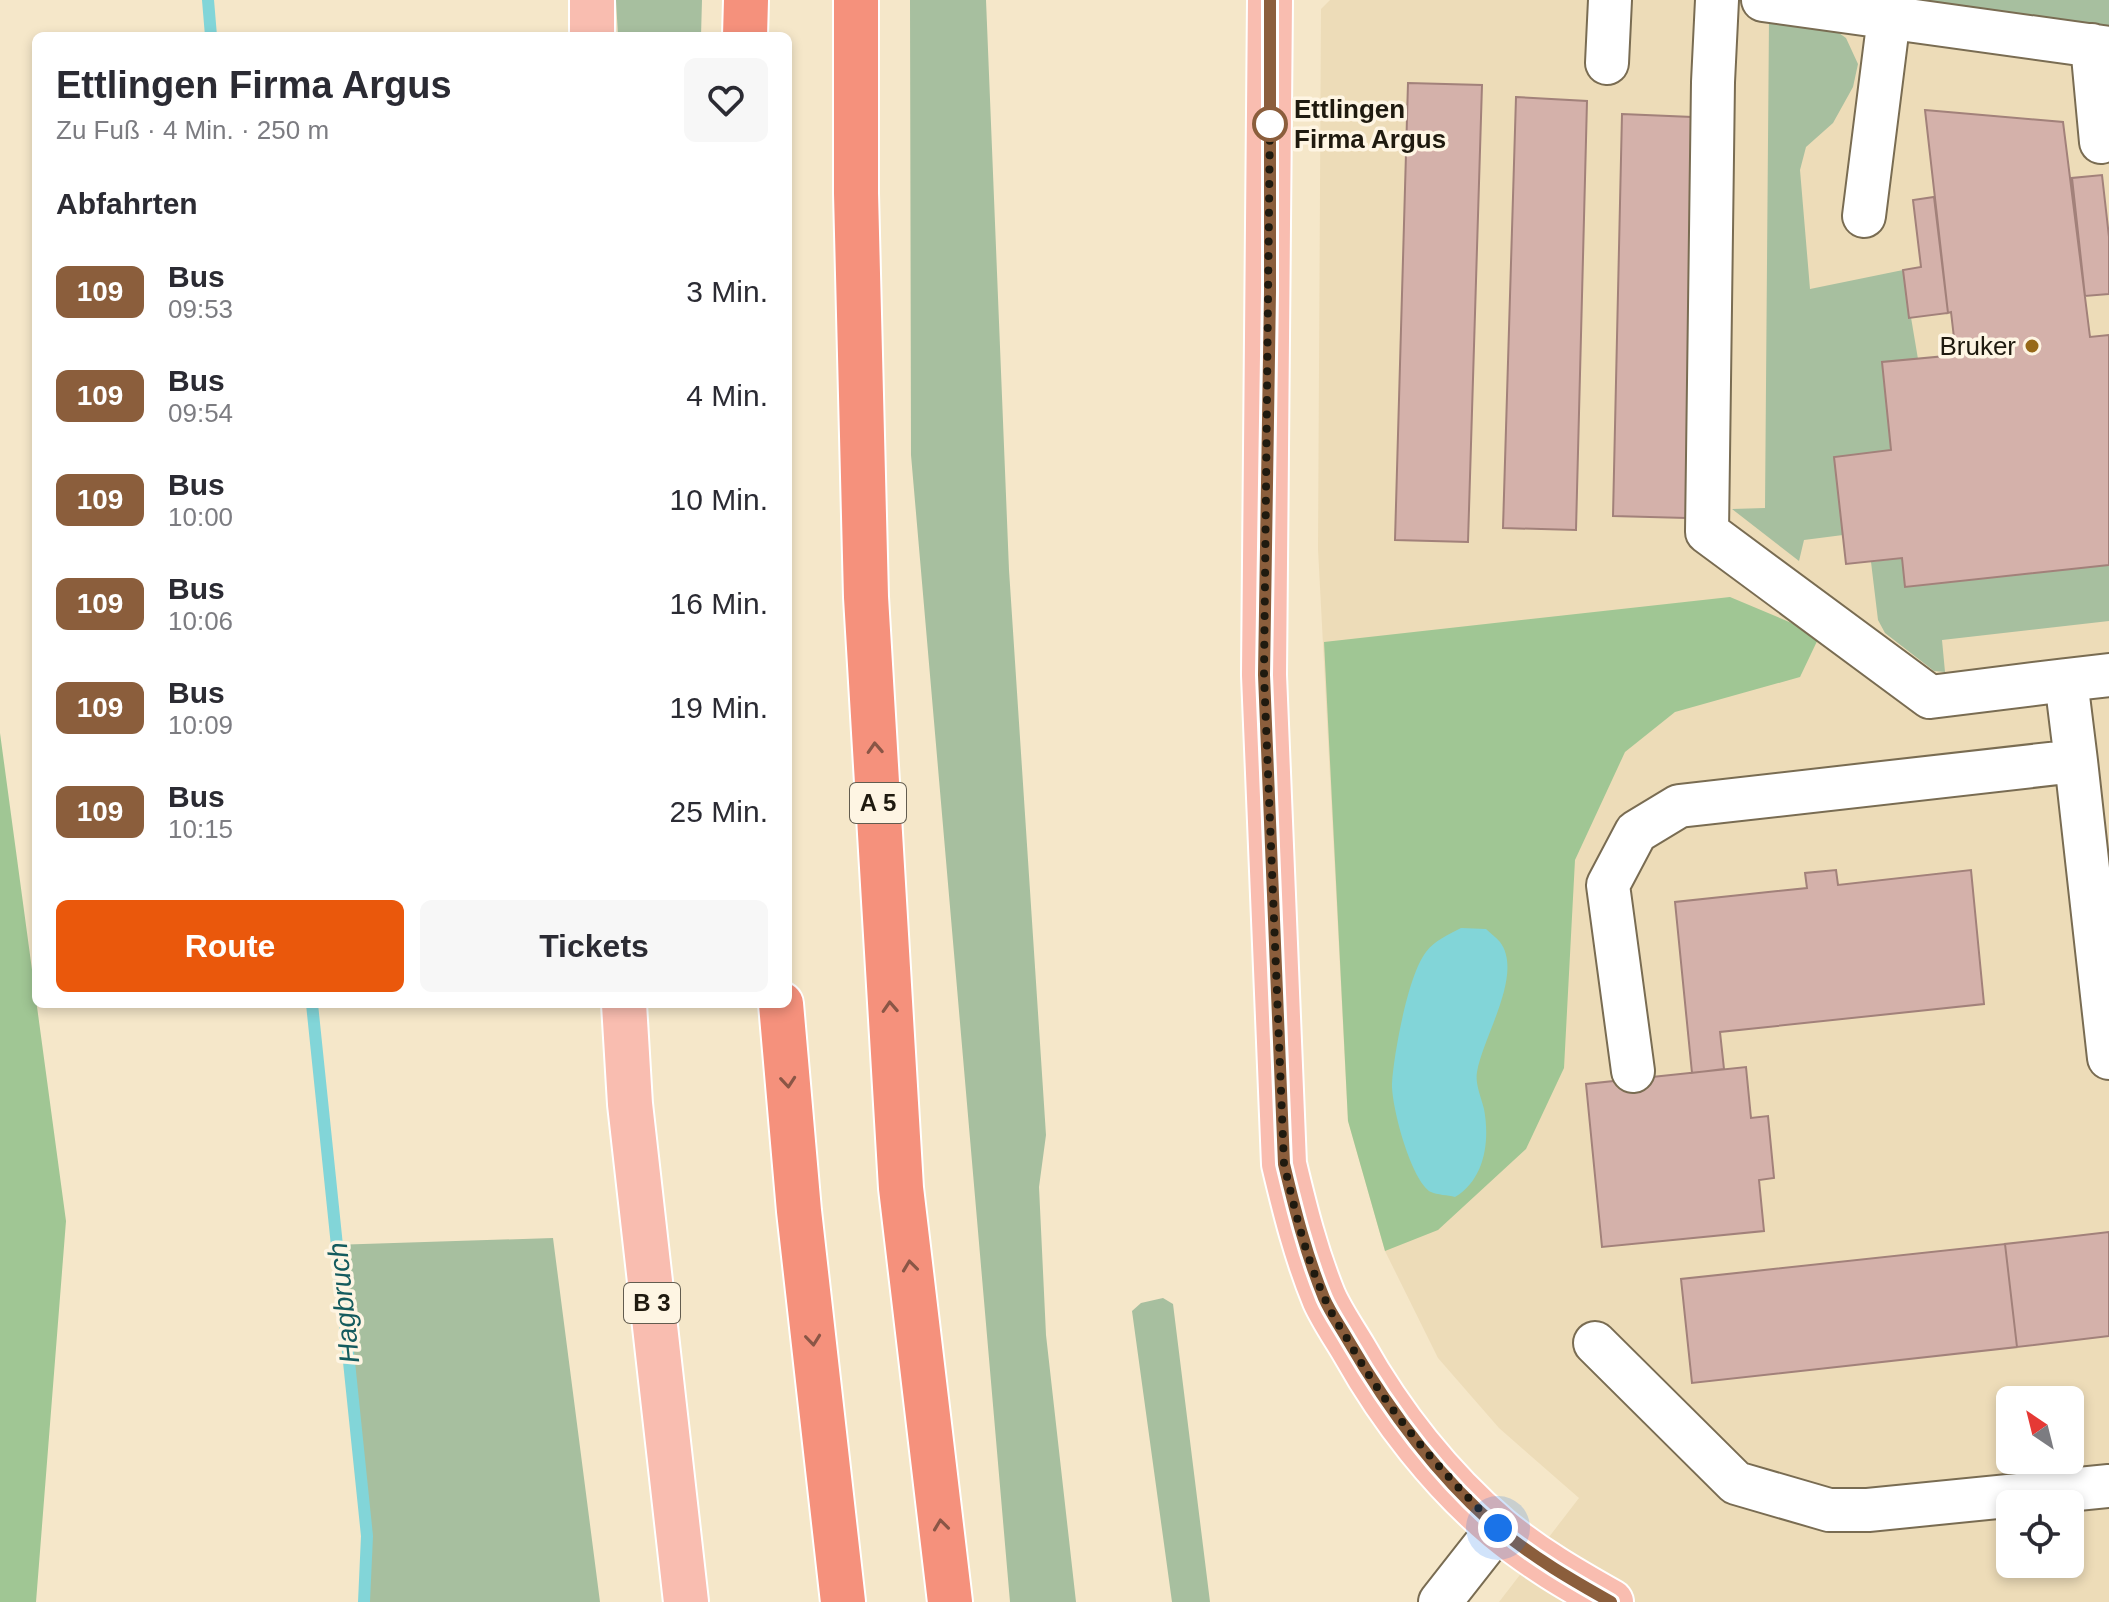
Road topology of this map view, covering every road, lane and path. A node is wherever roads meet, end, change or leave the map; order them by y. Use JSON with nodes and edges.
{"nodes":[{"id":1,"x":592,"y":0,"type":"edge"},
{"id":2,"x":746,"y":0,"type":"edge"},
{"id":3,"x":856,"y":0,"type":"edge"},
{"id":4,"x":1270,"y":0,"type":"edge"},
{"id":5,"x":1610,"y":0,"type":"edge"},
{"id":6,"x":1717,"y":0,"type":"edge"},
{"id":7,"x":1763,"y":0,"type":"edge"},
{"id":8,"x":1889,"y":17,"type":"junction"},
{"id":9,"x":592,"y":32,"type":"edge"},
{"id":10,"x":745,"y":32,"type":"edge"},
{"id":11,"x":2101,"y":47,"type":"edge"},
{"id":12,"x":1607,"y":63,"type":"dead end"},
{"id":13,"x":2101,"y":142,"type":"dead end"},
{"id":14,"x":1864,"y":216,"type":"dead end"},
{"id":15,"x":2109,"y":675,"type":"edge"},
{"id":16,"x":2066,"y":680,"type":"junction"},
{"id":17,"x":2076,"y":761,"type":"junction"},
{"id":18,"x":624,"y":1008,"type":"edge"},
{"id":19,"x":781,"y":1008,"type":"edge"},
{"id":20,"x":2109,"y":1058,"type":"edge"},
{"id":21,"x":1633,"y":1071,"type":"dead end"},
{"id":22,"x":1595,"y":1343,"type":"dead end"},
{"id":23,"x":2109,"y":1486,"type":"edge"},
{"id":24,"x":1498,"y":1528,"type":"junction"},
{"id":25,"x":686,"y":1602,"type":"edge"},
{"id":26,"x":843,"y":1602,"type":"edge"},
{"id":27,"x":950,"y":1602,"type":"edge"},
{"id":28,"x":1440,"y":1602,"type":"edge"},
{"id":29,"x":1611,"y":1602,"type":"edge"}],
"edges":[{"from":1,"to":9,"type":"main road"},
{"from":2,"to":10,"type":"highway"},
{"from":27,"to":3,"type":"highway","number":"A 5","one_way":true},
{"from":4,"to":24,"type":"main road"},
{"from":5,"to":12,"type":"street"},
{"from":6,"to":16,"type":"street"},
{"from":7,"to":8,"type":"street"},
{"from":8,"to":11,"type":"street"},
{"from":8,"to":14,"type":"street"},
{"from":11,"to":13,"type":"street"},
{"from":15,"to":16,"type":"street"},
{"from":16,"to":17,"type":"street"},
{"from":17,"to":20,"type":"street"},
{"from":17,"to":21,"type":"street"},
{"from":18,"to":25,"type":"main road","number":"B 3"},
{"from":19,"to":26,"type":"highway","one_way":true},
{"from":22,"to":23,"type":"street"},
{"from":24,"to":28,"type":"street"},
{"from":24,"to":29,"type":"main road"}]}
